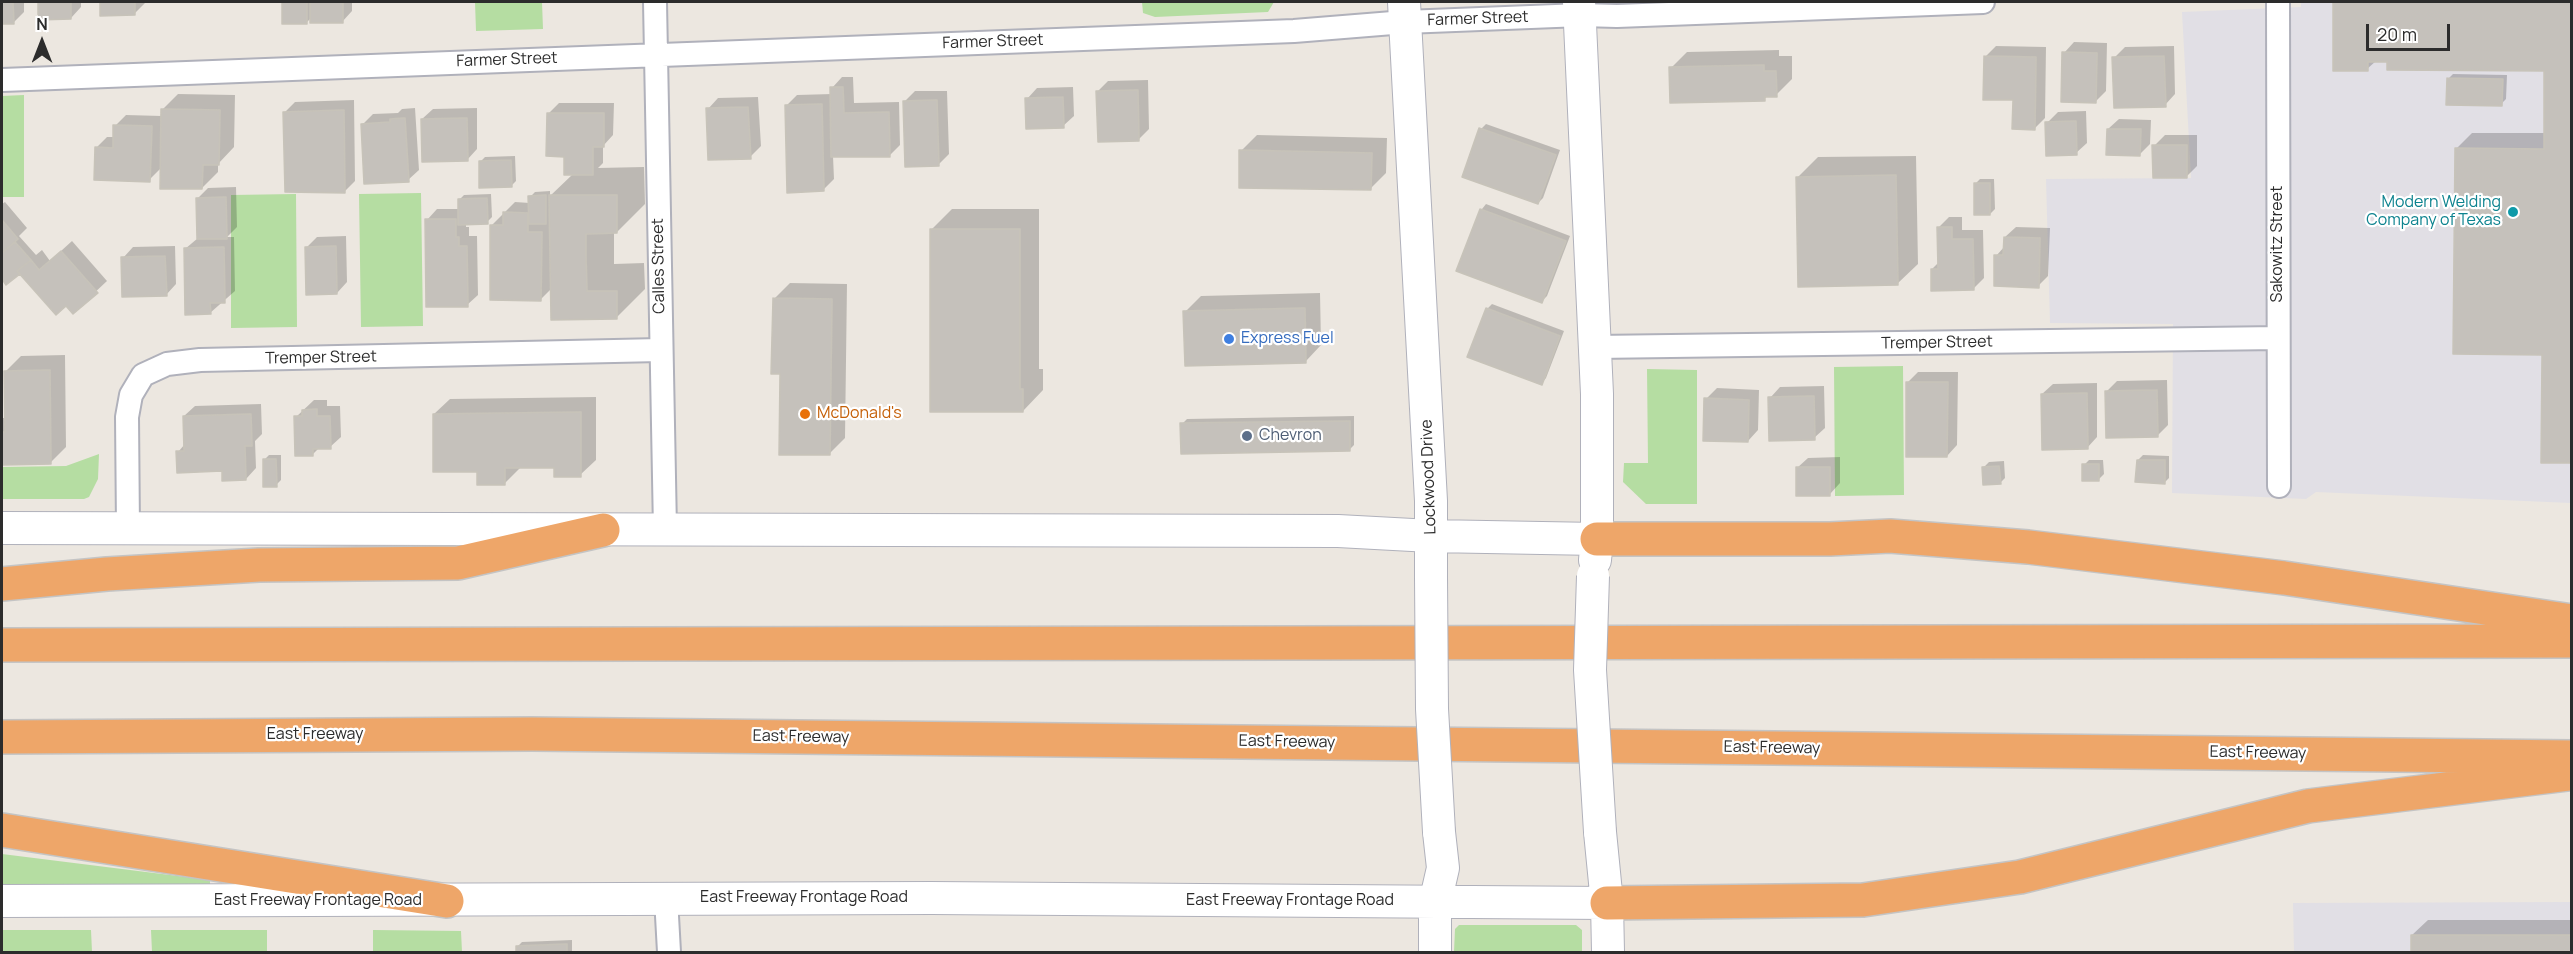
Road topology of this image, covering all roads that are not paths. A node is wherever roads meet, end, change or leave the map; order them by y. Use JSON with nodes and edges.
{"nodes":[{"id":1,"x":655,"y":2,"type":"edge"},
{"id":2,"x":1983,"y":2,"type":"edge"},
{"id":3,"x":2278,"y":2,"type":"edge"},
{"id":4,"x":1580,"y":8,"type":"edge"},
{"id":5,"x":1404,"y":12,"type":"edge"},
{"id":6,"x":657,"y":55,"type":"junction"},
{"id":7,"x":2,"y":80,"type":"edge"},
{"id":8,"x":2278,"y":338,"type":"junction"},
{"id":9,"x":1595,"y":347,"type":"junction"},
{"id":10,"x":660,"y":350,"type":"junction"},
{"id":11,"x":2279,"y":486,"type":"dead end"},
{"id":12,"x":2,"y":528,"type":"edge"},
{"id":13,"x":128,"y":529,"type":"junction"},
{"id":14,"x":603,"y":530,"type":"junction"},
{"id":15,"x":665,"y":530,"type":"junction"},
{"id":16,"x":1431,"y":536,"type":"junction"},
{"id":17,"x":1597,"y":539,"type":"junction"},
{"id":18,"x":2,"y":584,"type":"edge"},
{"id":19,"x":2571,"y":621,"type":"edge"},
{"id":20,"x":2571,"y":641,"type":"edge"},
{"id":21,"x":2,"y":645,"type":"edge"},
{"id":22,"x":2,"y":737,"type":"edge"},
{"id":23,"x":2571,"y":757,"type":"edge"},
{"id":24,"x":2571,"y":774,"type":"edge"},
{"id":25,"x":2,"y":830,"type":"edge"},
{"id":26,"x":666,"y":898,"type":"junction"},
{"id":27,"x":2,"y":901,"type":"edge"},
{"id":28,"x":447,"y":901,"type":"junction"},
{"id":29,"x":1435,"y":903,"type":"junction"},
{"id":30,"x":1607,"y":903,"type":"junction"},
{"id":31,"x":669,"y":952,"type":"edge"},
{"id":32,"x":1435,"y":952,"type":"edge"},
{"id":33,"x":1608,"y":952,"type":"edge"}],
"edges":[{"from":1,"to":6,"type":"street","name":"Calles Street"},
{"from":2,"to":4,"type":"street","name":"Farmer Street"},
{"from":3,"to":8,"type":"street","name":"Sakowitz Street"},
{"from":4,"to":5,"type":"street","name":"Farmer Street"},
{"from":4,"to":9,"type":"main road"},
{"from":5,"to":6,"type":"street","name":"Farmer Street"},
{"from":5,"to":16,"type":"main road","name":"Lockwood Drive"},
{"from":6,"to":7,"type":"street","name":"Farmer Street"},
{"from":6,"to":10,"type":"street","name":"Calles Street"},
{"from":8,"to":9,"type":"street","name":"Tremper Street"},
{"from":8,"to":11,"type":"street","name":"Sakowitz Street"},
{"from":9,"to":17,"type":"main road"},
{"from":10,"to":13,"type":"street","name":"Tremper Street"},
{"from":10,"to":15,"type":"street","name":"Calles Street"},
{"from":12,"to":13,"type":"main road"},
{"from":13,"to":14,"type":"main road"},
{"from":14,"to":15,"type":"main road"},
{"from":14,"to":18,"type":"highway"},
{"from":15,"to":16,"type":"main road"},
{"from":16,"to":17,"type":"main road"},
{"from":16,"to":29,"type":"main road","name":"Lockwood Drive","bridge":true},
{"from":17,"to":19,"type":"highway"},
{"from":17,"to":30,"type":"main road","bridge":true},
{"from":20,"to":21,"type":"highway"},
{"from":22,"to":23,"type":"highway","name":"East Freeway"},
{"from":24,"to":30,"type":"highway"},
{"from":25,"to":28,"type":"highway"},
{"from":26,"to":28,"type":"main road","name":"East Freeway Frontage Road"},
{"from":26,"to":29,"type":"main road","name":"East Freeway Frontage Road"},
{"from":26,"to":31,"type":"street"},
{"from":27,"to":28,"type":"main road","name":"East Freeway Frontage Road"},
{"from":29,"to":30,"type":"main road","name":"East Freeway Frontage Road"},
{"from":29,"to":32,"type":"main road","name":"Lockwood Drive"},
{"from":30,"to":33,"type":"main road"}]}
